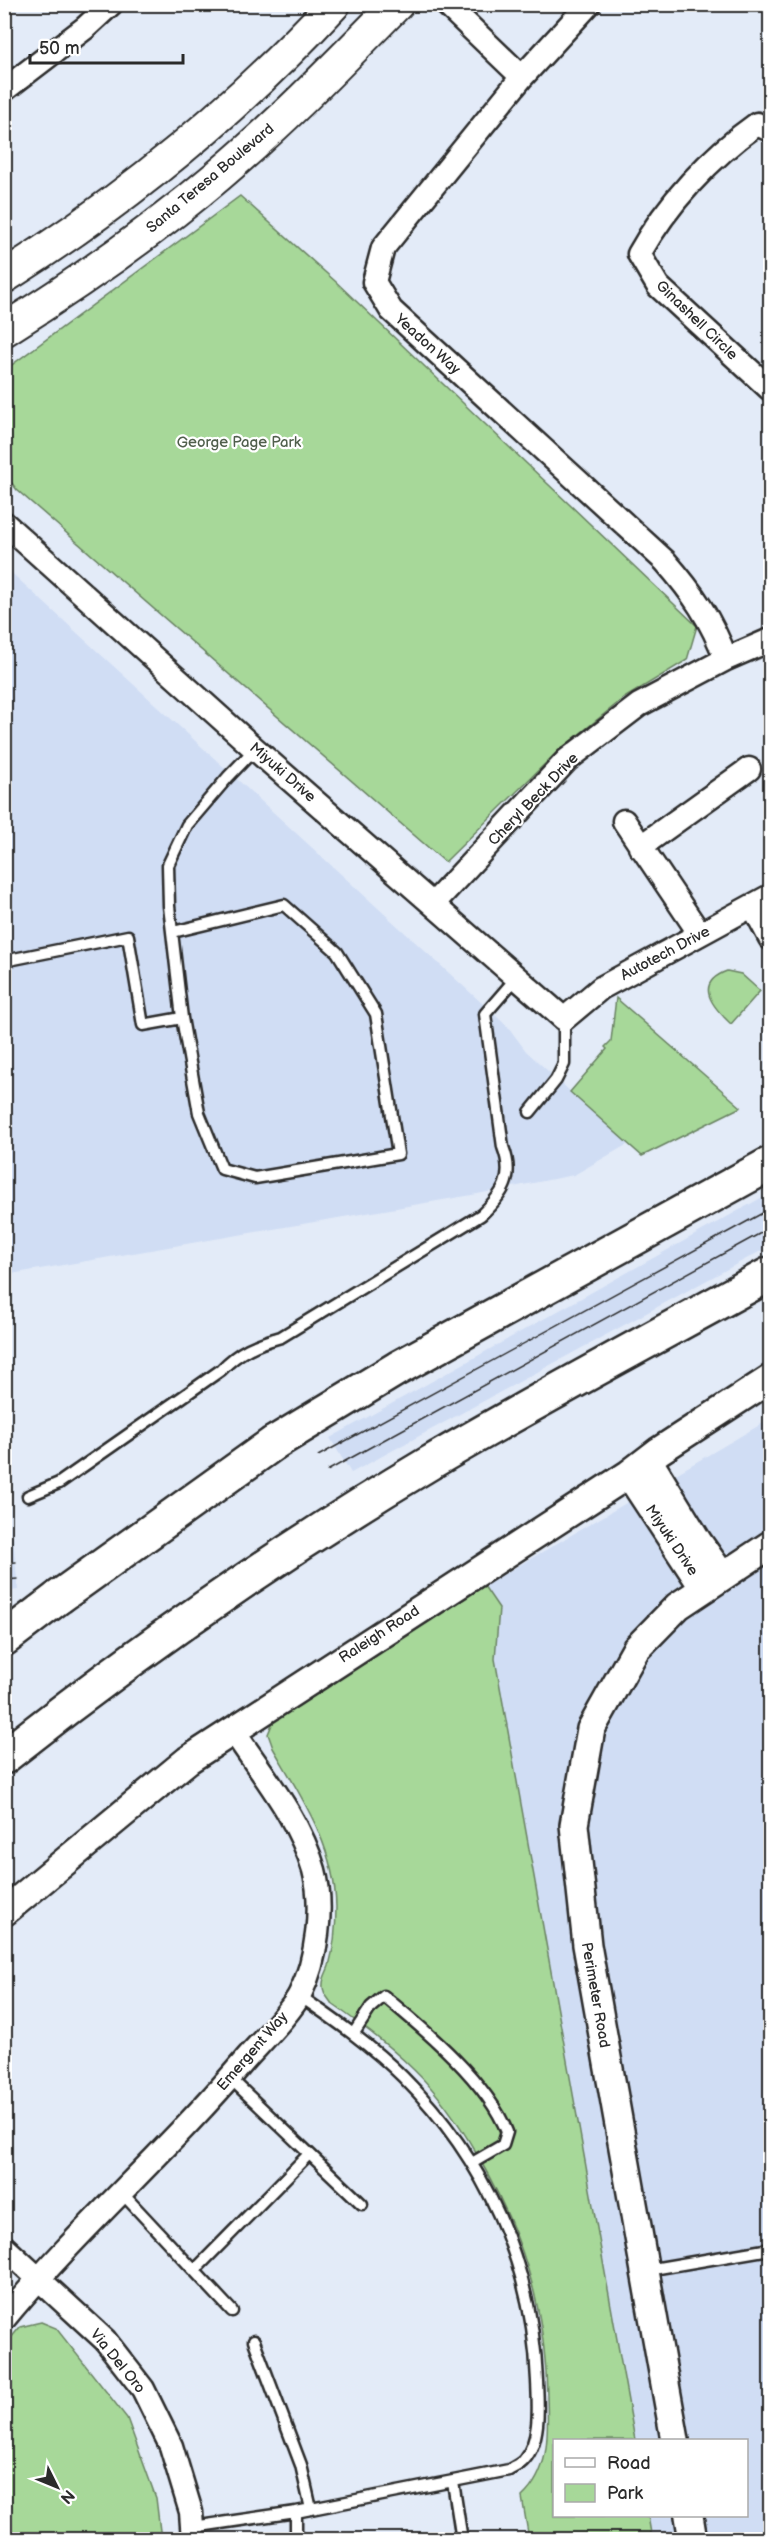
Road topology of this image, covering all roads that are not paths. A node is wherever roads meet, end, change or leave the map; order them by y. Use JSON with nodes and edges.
{"nodes":[{"id":1,"x":111,"y":4,"type":"edge"},
{"id":2,"x":334,"y":4,"type":"edge"},
{"id":3,"x":398,"y":4,"type":"edge"},
{"id":4,"x":446,"y":4,"type":"edge"},
{"id":5,"x":589,"y":4,"type":"edge"},
{"id":6,"x":522,"y":77,"type":"junction"},
{"id":7,"x":4,"y":90,"type":"edge"},
{"id":8,"x":771,"y":130,"type":"edge"},
{"id":9,"x":4,"y":277,"type":"edge"},
{"id":10,"x":4,"y":330,"type":"edge"},
{"id":11,"x":771,"y":389,"type":"edge"},
{"id":12,"x":4,"y":523,"type":"edge"},
{"id":13,"x":771,"y":640,"type":"edge"},
{"id":14,"x":726,"y":658,"type":"junction"},
{"id":15,"x":255,"y":749,"type":"junction"},
{"id":16,"x":749,"y":769,"type":"dead end"},
{"id":17,"x":624,"y":821,"type":"dead end"},
{"id":18,"x":640,"y":847,"type":"junction"},
{"id":19,"x":762,"y":901,"type":"edge"},
{"id":20,"x":434,"y":903,"type":"junction"},
{"id":21,"x":173,"y":932,"type":"junction"},
{"id":22,"x":700,"y":934,"type":"junction"},
{"id":23,"x":771,"y":939,"type":"edge"},
{"id":24,"x":4,"y":961,"type":"edge"},
{"id":25,"x":517,"y":977,"type":"junction"},
{"id":26,"x":182,"y":1018,"type":"junction"},
{"id":27,"x":564,"y":1018,"type":"junction"},
{"id":28,"x":530,"y":1112,"type":"dead end"},
{"id":29,"x":771,"y":1164,"type":"edge"},
{"id":30,"x":771,"y":1274,"type":"edge"},
{"id":31,"x":771,"y":1379,"type":"edge"},
{"id":32,"x":638,"y":1467,"type":"junction"},
{"id":33,"x":28,"y":1496,"type":"dead end"},
{"id":34,"x":771,"y":1545,"type":"edge"},
{"id":35,"x":713,"y":1582,"type":"junction"},
{"id":36,"x":4,"y":1639,"type":"edge"},
{"id":37,"x":232,"y":1729,"type":"junction"},
{"id":38,"x":4,"y":1757,"type":"edge"},
{"id":39,"x":4,"y":1912,"type":"edge"},
{"id":40,"x":300,"y":1996,"type":"junction"},
{"id":41,"x":354,"y":2033,"type":"junction"},
{"id":42,"x":230,"y":2078,"type":"junction"},
{"id":43,"x":309,"y":2154,"type":"junction"},
{"id":44,"x":472,"y":2163,"type":"junction"},
{"id":45,"x":122,"y":2192,"type":"junction"},
{"id":46,"x":362,"y":2204,"type":"dead end"},
{"id":47,"x":4,"y":2247,"type":"edge"},
{"id":48,"x":771,"y":2249,"type":"edge"},
{"id":49,"x":195,"y":2270,"type":"junction"},
{"id":50,"x":645,"y":2271,"type":"junction"},
{"id":51,"x":40,"y":2278,"type":"junction"},
{"id":52,"x":232,"y":2311,"type":"dead end"},
{"id":53,"x":4,"y":2319,"type":"edge"},
{"id":54,"x":254,"y":2341,"type":"dead end"},
{"id":55,"x":675,"y":2439,"type":"edge"},
{"id":56,"x":453,"y":2482,"type":"junction"},
{"id":57,"x":311,"y":2509,"type":"junction"},
{"id":58,"x":296,"y":2512,"type":"junction"},
{"id":59,"x":689,"y":2517,"type":"edge"},
{"id":60,"x":193,"y":2533,"type":"edge"},
{"id":61,"x":296,"y":2540,"type":"edge"},
{"id":62,"x":462,"y":2540,"type":"edge"},
{"id":63,"x":693,"y":2540,"type":"edge"}],
"edges":[{"from":1,"to":7,"type":"street"},
{"from":2,"to":9,"type":"main road"},
{"from":3,"to":10,"type":"main road","name":"Santa Teresa Boulevard"},
{"from":4,"to":6,"type":"street"},
{"from":5,"to":6,"type":"street","name":"Yeadon Way"},
{"from":6,"to":14,"type":"street","name":"Yeadon Way"},
{"from":8,"to":11,"type":"street","name":"Ginashell Circle"},
{"from":12,"to":15,"type":"street","name":"Miyuki Drive"},
{"from":13,"to":14,"type":"street","name":"Cheryl Beck Drive"},
{"from":14,"to":20,"type":"street","name":"Cheryl Beck Drive"},
{"from":15,"to":20,"type":"street","name":"Miyuki Drive"},
{"from":15,"to":21,"type":"lane"},
{"from":16,"to":18,"type":"street"},
{"from":17,"to":18,"type":"street"},
{"from":18,"to":22,"type":"street"},
{"from":19,"to":22,"type":"street","name":"Autotech Drive"},
{"from":19,"to":23,"type":"street"},
{"from":20,"to":25,"type":"street","name":"Miyuki Drive"},
{"from":21,"to":26,"type":"lane"},
{"from":21,"to":26,"type":"lane"},
{"from":22,"to":27,"type":"street","name":"Autotech Drive"},
{"from":24,"to":26,"type":"lane"},
{"from":25,"to":27,"type":"street","name":"Miyuki Drive"},
{"from":25,"to":33,"type":"lane"},
{"from":27,"to":28,"type":"lane"},
{"from":29,"to":36,"type":"highway","bridge":true},
{"from":30,"to":38,"type":"highway"},
{"from":31,"to":32,"type":"street","name":"Raleigh Road"},
{"from":32,"to":35,"type":"street","name":"Miyuki Drive"},
{"from":32,"to":37,"type":"street","name":"Raleigh Road"},
{"from":34,"to":35,"type":"street","name":"Miyuki Drive"},
{"from":35,"to":50,"type":"street","name":"Perimeter Road"},
{"from":37,"to":39,"type":"street","name":"Raleigh Road"},
{"from":37,"to":40,"type":"street","name":"Emergent Way"},
{"from":40,"to":41,"type":"lane"},
{"from":40,"to":42,"type":"street","name":"Emergent Way"},
{"from":41,"to":44,"type":"lane"},
{"from":41,"to":44,"type":"lane"},
{"from":42,"to":43,"type":"lane"},
{"from":42,"to":45,"type":"street","name":"Emergent Way"},
{"from":43,"to":46,"type":"lane"},
{"from":43,"to":49,"type":"lane"},
{"from":44,"to":56,"type":"lane"},
{"from":45,"to":49,"type":"lane"},
{"from":45,"to":51,"type":"street","name":"Emergent Way"},
{"from":47,"to":51,"type":"street","name":"Via Del Oro"},
{"from":48,"to":50,"type":"lane"},
{"from":49,"to":52,"type":"lane"},
{"from":50,"to":55,"type":"street","name":"Perimeter Road"},
{"from":51,"to":53,"type":"street","name":"Emergent Way"},
{"from":51,"to":60,"type":"street","name":"Via Del Oro"},
{"from":54,"to":57,"type":"lane"},
{"from":56,"to":57,"type":"lane"},
{"from":56,"to":62,"type":"lane"},
{"from":57,"to":58,"type":"lane"},
{"from":58,"to":60,"type":"lane"},
{"from":58,"to":61,"type":"lane"},
{"from":59,"to":63,"type":"street"}]}
